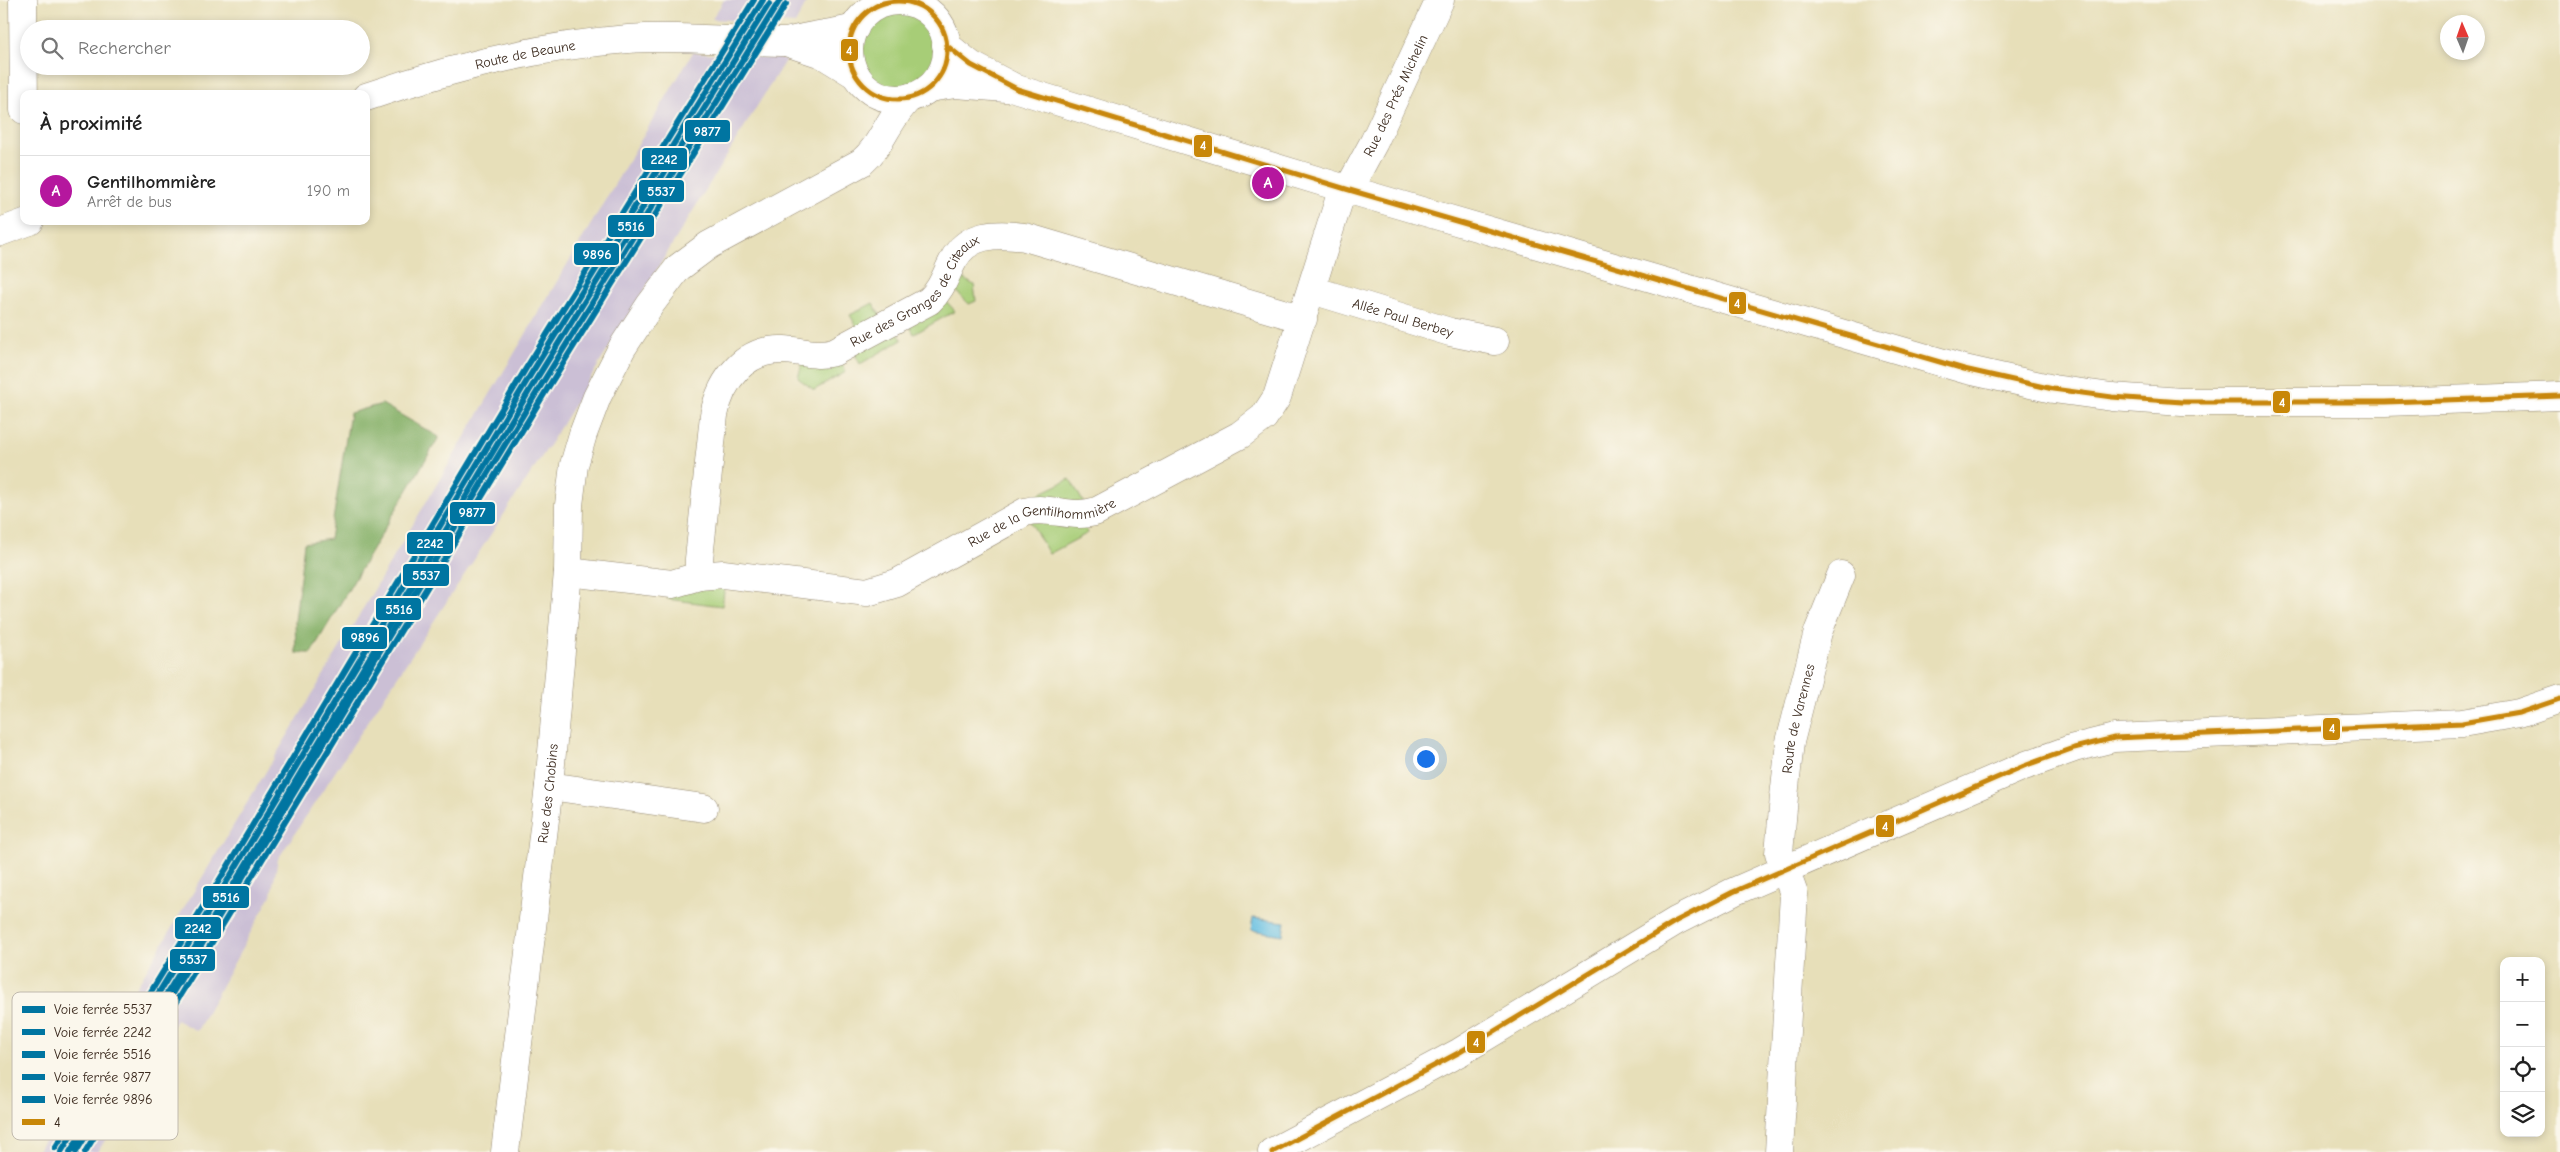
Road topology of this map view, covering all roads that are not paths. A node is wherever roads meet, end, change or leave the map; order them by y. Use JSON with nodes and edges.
{"nodes":[{"id":1,"x":22,"y":0,"type":"edge"},
{"id":2,"x":1440,"y":0,"type":"edge"},
{"id":3,"x":22,"y":20,"type":"edge"},
{"id":4,"x":855,"y":28,"type":"junction"},
{"id":5,"x":787,"y":42,"type":"junction"},
{"id":6,"x":946,"y":45,"type":"junction"},
{"id":7,"x":23,"y":75,"type":"edge"},
{"id":8,"x":861,"y":81,"type":"junction"},
{"id":9,"x":1017,"y":89,"type":"junction"},
{"id":10,"x":24,"y":90,"type":"edge"},
{"id":11,"x":919,"y":93,"type":"junction"},
{"id":12,"x":370,"y":96,"type":"edge"},
{"id":13,"x":850,"y":168,"type":"junction"},
{"id":14,"x":1346,"y":188,"type":"junction"},
{"id":15,"x":20,"y":225,"type":"edge"},
{"id":16,"x":0,"y":232,"type":"edge"},
{"id":17,"x":1312,"y":290,"type":"junction"},
{"id":18,"x":1303,"y":319,"type":"junction"},
{"id":19,"x":1495,"y":341,"type":"dead end"},
{"id":20,"x":2560,"y":396,"type":"edge"},
{"id":21,"x":568,"y":572,"type":"junction"},
{"id":22,"x":1841,"y":575,"type":"dead end"},
{"id":23,"x":699,"y":576,"type":"junction"},
{"id":24,"x":2560,"y":699,"type":"edge"},
{"id":25,"x":549,"y":786,"type":"junction"},
{"id":26,"x":704,"y":808,"type":"dead end"},
{"id":27,"x":1786,"y":867,"type":"junction"},
{"id":28,"x":505,"y":1152,"type":"edge"},
{"id":29,"x":1272,"y":1152,"type":"edge"},
{"id":30,"x":1779,"y":1152,"type":"edge"}],
"edges":[{"from":1,"to":3,"type":"street"},
{"from":2,"to":14,"type":"street","name":"Rue des Prés Michelin"},
{"from":4,"to":5,"type":"street"},
{"from":4,"to":6,"type":"street"},
{"from":4,"to":8,"type":"street"},
{"from":5,"to":8,"type":"street"},
{"from":5,"to":12,"type":"street","name":"Route de Beaune"},
{"from":6,"to":9,"type":"street"},
{"from":6,"to":11,"type":"street"},
{"from":7,"to":10,"type":"street"},
{"from":8,"to":11,"type":"street"},
{"from":8,"to":13,"type":"street"},
{"from":9,"to":11,"type":"street"},
{"from":9,"to":14,"type":"street"},
{"from":11,"to":13,"type":"street","name":"Rue des Chobins"},
{"from":13,"to":21,"type":"street","name":"Rue des Chobins"},
{"from":14,"to":17,"type":"street","name":"Rue de la Gentilhommière"},
{"from":14,"to":20,"type":"street"},
{"from":15,"to":16,"type":"street"},
{"from":17,"to":18,"type":"street","name":"Rue de la Gentilhommière"},
{"from":17,"to":19,"type":"street","name":"Allée Paul Berbey"},
{"from":18,"to":23,"type":"street","name":"Rue de la Gentilhommière"},
{"from":18,"to":23,"type":"street","name":"Rue des Granges de Citeaux"},
{"from":21,"to":23,"type":"street","name":"Rue de la Gentilhommière"},
{"from":21,"to":25,"type":"street","name":"Rue des Chobins"},
{"from":22,"to":27,"type":"street","name":"Route de Varennes"},
{"from":24,"to":27,"type":"street"},
{"from":25,"to":26,"type":"street"},
{"from":25,"to":28,"type":"street","name":"Rue des Chobins"},
{"from":27,"to":29,"type":"street"},
{"from":27,"to":30,"type":"street","name":"Route de Varennes"}]}
